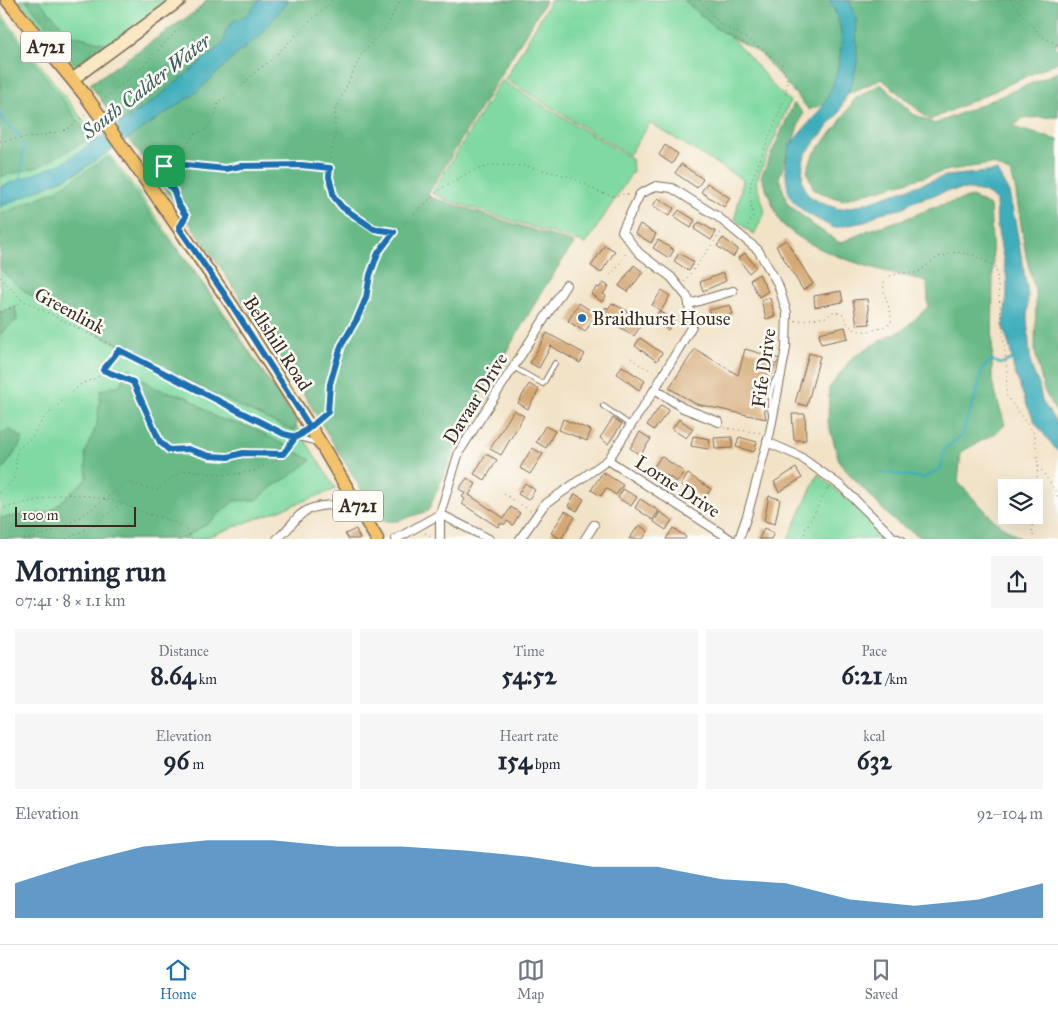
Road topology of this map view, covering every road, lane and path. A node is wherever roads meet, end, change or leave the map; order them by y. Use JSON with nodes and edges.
{"nodes":[{"id":1,"x":7,"y":0,"type":"edge"},
{"id":2,"x":180,"y":0,"type":"edge"},
{"id":3,"x":207,"y":0,"type":"edge"},
{"id":4,"x":333,"y":0,"type":"edge"},
{"id":5,"x":400,"y":0,"type":"edge"},
{"id":6,"x":700,"y":0,"type":"edge"},
{"id":7,"x":1010,"y":0,"type":"edge"},
{"id":8,"x":1058,"y":45,"type":"edge"},
{"id":9,"x":73,"y":79,"type":"junction"},
{"id":10,"x":98,"y":105,"type":"dead end"},
{"id":11,"x":90,"y":112,"type":"dead end"},
{"id":12,"x":0,"y":141,"type":"edge"},
{"id":13,"x":164,"y":166,"type":"junction"},
{"id":14,"x":159,"y":168,"type":"junction"},
{"id":15,"x":330,"y":168,"type":"junction"},
{"id":16,"x":142,"y":175,"type":"junction"},
{"id":17,"x":638,"y":198,"type":"junction"},
{"id":18,"x":727,"y":224,"type":"junction"},
{"id":19,"x":179,"y":228,"type":"junction"},
{"id":20,"x":394,"y":232,"type":"junction"},
{"id":21,"x":741,"y":236,"type":"junction"},
{"id":22,"x":632,"y":244,"type":"junction"},
{"id":23,"x":610,"y":275,"type":"dead end"},
{"id":24,"x":0,"y":277,"type":"edge"},
{"id":25,"x":566,"y":285,"type":"dead end"},
{"id":26,"x":679,"y":287,"type":"junction"},
{"id":27,"x":733,"y":291,"type":"dead end"},
{"id":28,"x":22,"y":300,"type":"junction"},
{"id":29,"x":689,"y":304,"type":"junction"},
{"id":30,"x":0,"y":312,"type":"edge"},
{"id":31,"x":673,"y":314,"type":"dead end"},
{"id":32,"x":787,"y":322,"type":"junction"},
{"id":33,"x":692,"y":326,"type":"junction"},
{"id":34,"x":119,"y":350,"type":"junction"},
{"id":35,"x":631,"y":358,"type":"dead end"},
{"id":36,"x":555,"y":364,"type":"dead end"},
{"id":37,"x":513,"y":367,"type":"junction"},
{"id":38,"x":103,"y":370,"type":"junction"},
{"id":39,"x":662,"y":377,"type":"junction"},
{"id":40,"x":655,"y":389,"type":"junction"},
{"id":41,"x":603,"y":406,"type":"dead end"},
{"id":42,"x":719,"y":422,"type":"joint"},
{"id":43,"x":631,"y":425,"type":"junction"},
{"id":44,"x":310,"y":427,"type":"junction"},
{"id":45,"x":296,"y":437,"type":"junction"},
{"id":46,"x":768,"y":438,"type":"junction"},
{"id":47,"x":321,"y":444,"type":"junction"},
{"id":48,"x":283,"y":454,"type":"junction"},
{"id":49,"x":608,"y":460,"type":"junction"},
{"id":50,"x":1038,"y":464,"type":"junction"},
{"id":51,"x":1037,"y":479,"type":"edge"},
{"id":52,"x":832,"y":480,"type":"junction"},
{"id":53,"x":0,"y":493,"type":"edge"},
{"id":54,"x":504,"y":494,"type":"dead end"},
{"id":55,"x":105,"y":499,"type":"junction"},
{"id":56,"x":1058,"y":500,"type":"edge"},
{"id":57,"x":122,"y":503,"type":"junction"},
{"id":58,"x":0,"y":510,"type":"edge"},
{"id":59,"x":359,"y":510,"type":"junction"},
{"id":60,"x":440,"y":514,"type":"junction"},
{"id":61,"x":537,"y":515,"type":"junction"},
{"id":62,"x":1033,"y":524,"type":"edge"},
{"id":63,"x":594,"y":525,"type":"dead end"},
{"id":64,"x":415,"y":529,"type":"junction"},
{"id":65,"x":892,"y":536,"type":"edge"},
{"id":66,"x":24,"y":539,"type":"edge"},
{"id":67,"x":66,"y":539,"type":"edge"},
{"id":68,"x":192,"y":539,"type":"edge"},
{"id":69,"x":278,"y":539,"type":"edge"},
{"id":70,"x":377,"y":539,"type":"edge"},
{"id":71,"x":396,"y":539,"type":"edge"},
{"id":72,"x":434,"y":539,"type":"edge"},
{"id":73,"x":440,"y":539,"type":"edge"},
{"id":74,"x":489,"y":539,"type":"edge"},
{"id":75,"x":520,"y":539,"type":"edge"},
{"id":76,"x":585,"y":539,"type":"edge"},
{"id":77,"x":730,"y":539,"type":"edge"},
{"id":78,"x":739,"y":539,"type":"edge"},
{"id":79,"x":804,"y":539,"type":"edge"},
{"id":80,"x":903,"y":539,"type":"edge"},
{"id":81,"x":1034,"y":539,"type":"edge"}],
"edges":[{"from":1,"to":9,"type":"main road","number":"A721"},
{"from":2,"to":9,"type":"street"},
{"from":3,"to":10,"type":"path"},
{"from":4,"to":13,"type":"path"},
{"from":5,"to":15,"type":"path"},
{"from":6,"to":21,"type":"path"},
{"from":7,"to":8,"type":"path"},
{"from":9,"to":16,"type":"main road","number":"A721","bridge":true},
{"from":11,"to":12,"type":"path"},
{"from":13,"to":14,"type":"path"},
{"from":13,"to":15,"type":"path"},
{"from":14,"to":16,"type":"path"},
{"from":14,"to":19,"type":"path"},
{"from":15,"to":20,"type":"path"},
{"from":16,"to":19,"type":"main road","name":"Bellshill Road","number":"A721"},
{"from":17,"to":18,"type":"street","name":"Fife Drive"},
{"from":17,"to":20,"type":"path"},
{"from":17,"to":22,"type":"street"},
{"from":18,"to":21,"type":"street","name":"Fife Drive"},
{"from":18,"to":26,"type":"path"},
{"from":19,"to":44,"type":"main road","name":"Bellshill Road","number":"A721"},
{"from":20,"to":44,"type":"path"},
{"from":21,"to":32,"type":"street","name":"Fife Drive"},
{"from":22,"to":23,"type":"path"},
{"from":22,"to":26,"type":"street"},
{"from":24,"to":28,"type":"path","name":"Greenlink"},
{"from":25,"to":37,"type":"street","name":"Davaar Drive"},
{"from":26,"to":29,"type":"street"},
{"from":27,"to":29,"type":"street"},
{"from":28,"to":30,"type":"path"},
{"from":28,"to":34,"type":"path","name":"Greenlink"},
{"from":29,"to":33,"type":"street"},
{"from":31,"to":33,"type":"path"},
{"from":32,"to":46,"type":"street","name":"Fife Drive"},
{"from":32,"to":50,"type":"path"},
{"from":33,"to":39,"type":"street"},
{"from":34,"to":38,"type":"path"},
{"from":34,"to":45,"type":"path","name":"Greenlink"},
{"from":35,"to":39,"type":"path"},
{"from":36,"to":37,"type":"lane"},
{"from":37,"to":60,"type":"street","name":"Davaar Drive"},
{"from":38,"to":48,"type":"path"},
{"from":38,"to":53,"type":"path"},
{"from":39,"to":40,"type":"street"},
{"from":40,"to":42,"type":"street"},
{"from":40,"to":43,"type":"street"},
{"from":41,"to":43,"type":"lane"},
{"from":42,"to":46,"type":"path"},
{"from":43,"to":49,"type":"street"},
{"from":44,"to":47,"type":"main road","name":"Bellshill Road","number":"A721"},
{"from":45,"to":47,"type":"lane"},
{"from":45,"to":48,"type":"path"},
{"from":46,"to":52,"type":"street"},
{"from":46,"to":78,"type":"street","name":"Fife Drive"},
{"from":47,"to":59,"type":"main road","name":"Bellshill Road","number":"A721"},
{"from":48,"to":55,"type":"path"},
{"from":49,"to":61,"type":"street"},
{"from":49,"to":77,"type":"street","name":"Lorne Drive"},
{"from":50,"to":51,"type":"path"},
{"from":50,"to":56,"type":"path"},
{"from":52,"to":65,"type":"street"},
{"from":52,"to":79,"type":"path"},
{"from":54,"to":61,"type":"path"},
{"from":55,"to":57,"type":"path"},
{"from":55,"to":58,"type":"path"},
{"from":55,"to":66,"type":"path"},
{"from":57,"to":67,"type":"path"},
{"from":57,"to":68,"type":"path"},
{"from":59,"to":69,"type":"street"},
{"from":59,"to":70,"type":"main road","name":"Bellshill Road","number":"A721"},
{"from":60,"to":64,"type":"street"},
{"from":60,"to":73,"type":"street","name":"Davaar Drive"},
{"from":60,"to":74,"type":"street"},
{"from":61,"to":75,"type":"street"},
{"from":62,"to":81,"type":"path"},
{"from":63,"to":76,"type":"street"},
{"from":64,"to":71,"type":"street"},
{"from":64,"to":72,"type":"path"},
{"from":65,"to":80,"type":"lane"}]}
